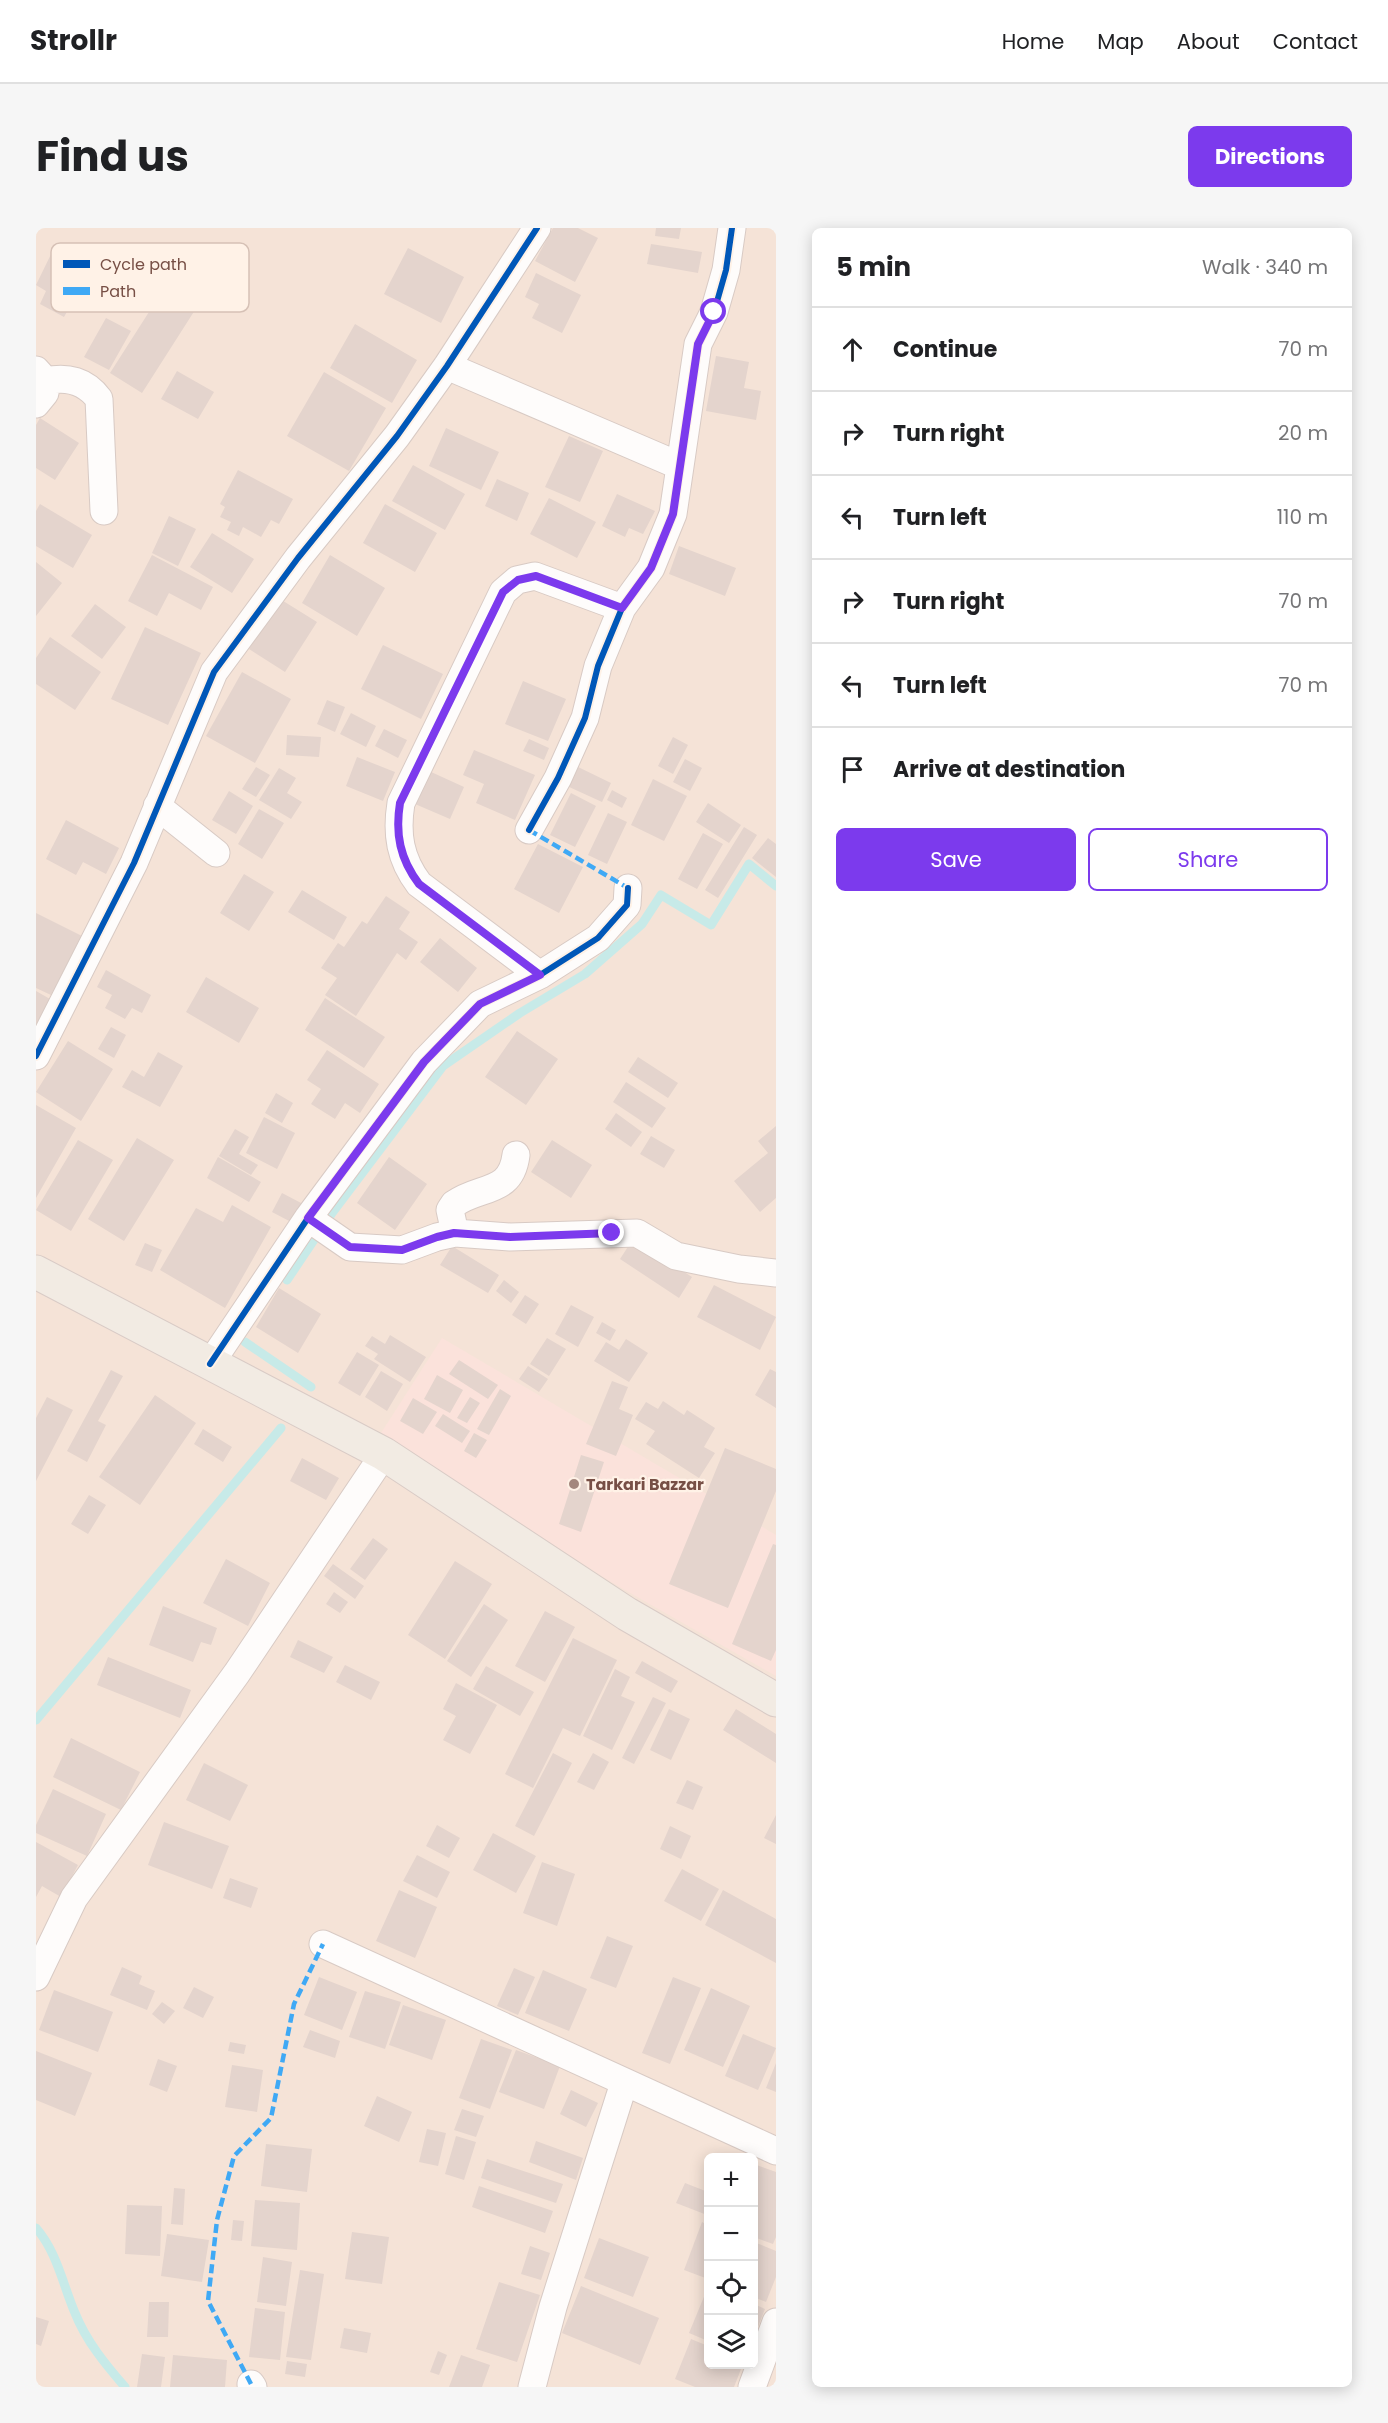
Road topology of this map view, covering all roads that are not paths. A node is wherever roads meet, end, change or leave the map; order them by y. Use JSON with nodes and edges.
{"nodes":[{"id":1,"x":537,"y":228,"type":"edge"},
{"id":2,"x":732,"y":228,"type":"edge"},
{"id":3,"x":447,"y":366,"type":"junction"},
{"id":4,"x":39,"y":385,"type":"edge"},
{"id":5,"x":680,"y":466,"type":"junction"},
{"id":6,"x":104,"y":511,"type":"dead end"},
{"id":7,"x":622,"y":608,"type":"junction"},
{"id":8,"x":157,"y":806,"type":"junction"},
{"id":9,"x":529,"y":830,"type":"dead end"},
{"id":10,"x":216,"y":853,"type":"dead end"},
{"id":11,"x":628,"y":888,"type":"dead end"},
{"id":12,"x":540,"y":975,"type":"junction"},
{"id":13,"x":36,"y":1056,"type":"edge"},
{"id":14,"x":516,"y":1155,"type":"dead end"},
{"id":15,"x":309,"y":1219,"type":"junction"},
{"id":16,"x":454,"y":1233,"type":"junction"},
{"id":17,"x":36,"y":1272,"type":"edge"},
{"id":18,"x":776,"y":1273,"type":"edge"},
{"id":19,"x":210,"y":1364,"type":"junction"},
{"id":20,"x":384,"y":1454,"type":"junction"},
{"id":21,"x":776,"y":1700,"type":"edge"},
{"id":22,"x":323,"y":1944,"type":"dead end"},
{"id":23,"x":36,"y":1977,"type":"edge"},
{"id":24,"x":624,"y":2083,"type":"junction"},
{"id":25,"x":776,"y":2151,"type":"edge"},
{"id":26,"x":776,"y":2322,"type":"edge"},
{"id":27,"x":532,"y":2387,"type":"edge"},
{"id":28,"x":752,"y":2387,"type":"edge"}],
"edges":[{"from":1,"to":3,"type":"street"},
{"from":2,"to":5,"type":"street"},
{"from":3,"to":5,"type":"street"},
{"from":3,"to":8,"type":"street"},
{"from":4,"to":6,"type":"street"},
{"from":5,"to":7,"type":"street"},
{"from":7,"to":9,"type":"street"},
{"from":7,"to":12,"type":"street"},
{"from":8,"to":10,"type":"street"},
{"from":8,"to":13,"type":"street"},
{"from":11,"to":12,"type":"street"},
{"from":12,"to":15,"type":"street"},
{"from":14,"to":16,"type":"street"},
{"from":15,"to":16,"type":"street"},
{"from":15,"to":19,"type":"street"},
{"from":16,"to":18,"type":"street"},
{"from":17,"to":19,"type":"main road"},
{"from":19,"to":20,"type":"main road"},
{"from":20,"to":21,"type":"main road"},
{"from":20,"to":23,"type":"street"},
{"from":22,"to":24,"type":"street"},
{"from":24,"to":25,"type":"street"},
{"from":24,"to":27,"type":"street"},
{"from":26,"to":28,"type":"street"}]}
